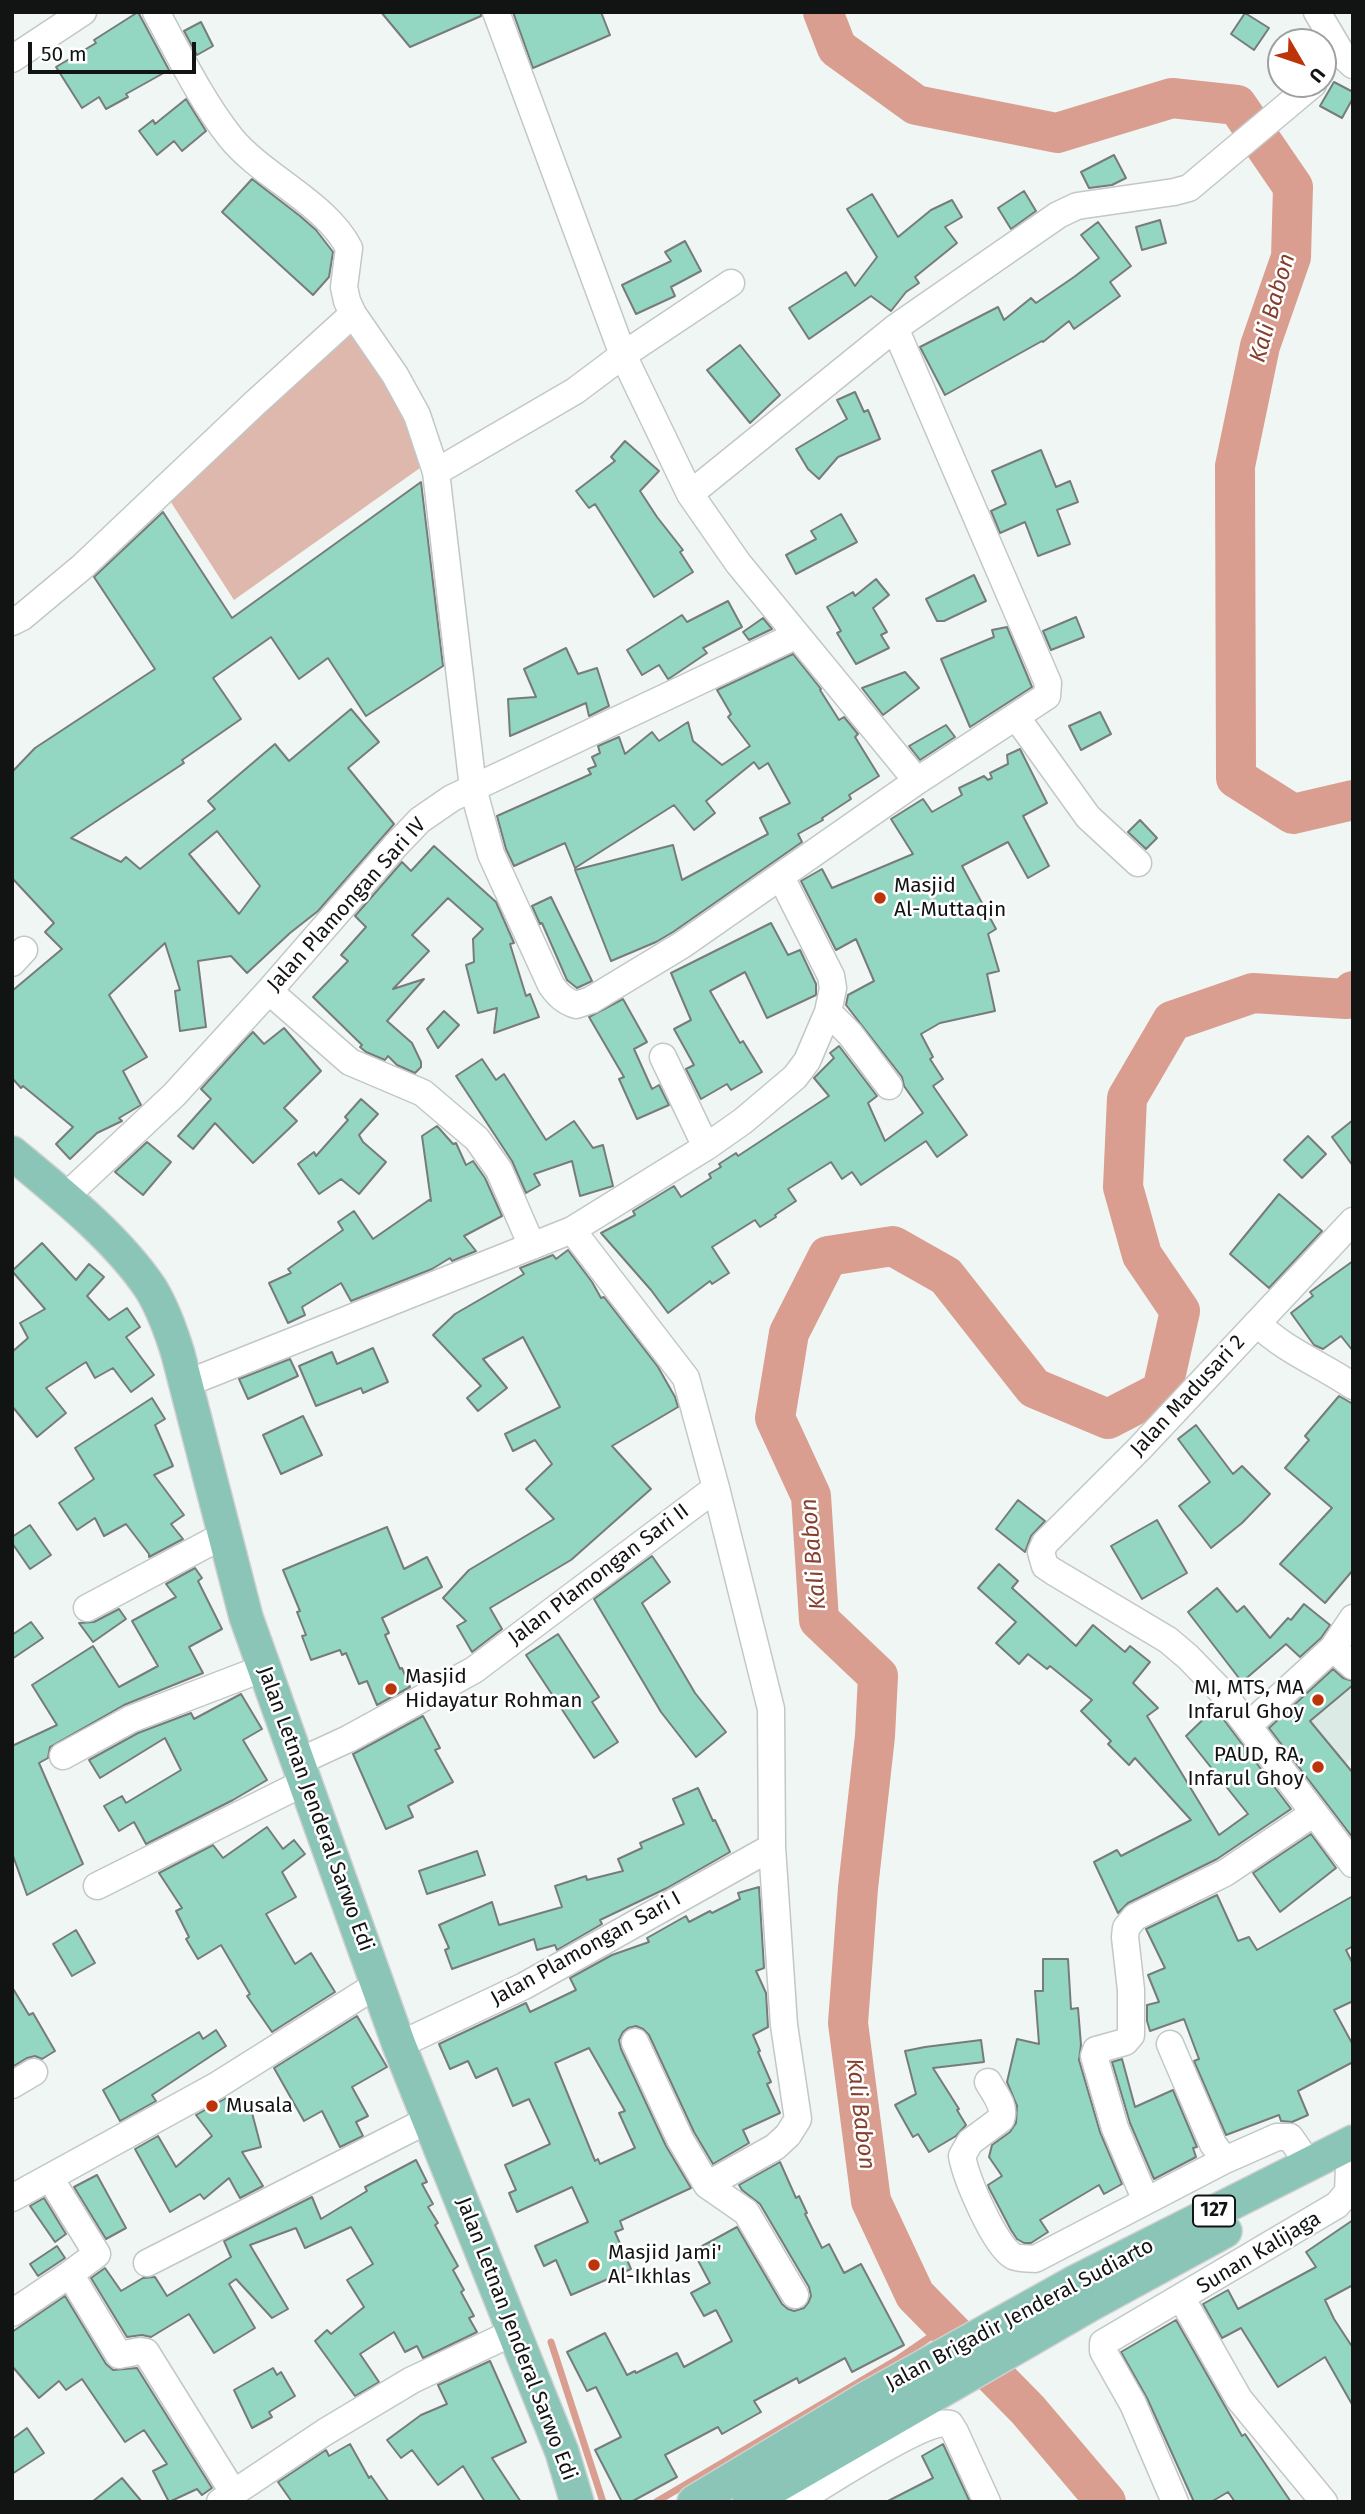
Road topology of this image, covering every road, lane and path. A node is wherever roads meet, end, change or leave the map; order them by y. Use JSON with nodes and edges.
{"nodes":[{"id":1,"x":83,"y":12,"type":"edge"},
{"id":2,"x":156,"y":12,"type":"edge"},
{"id":3,"x":496,"y":12,"type":"edge"},
{"id":4,"x":1317,"y":12,"type":"edge"},
{"id":5,"x":12,"y":59,"type":"edge"},
{"id":6,"x":1348,"y":60,"type":"edge"},
{"id":7,"x":1296,"y":98,"type":"edge"},
{"id":8,"x":731,"y":283,"type":"dead end"},
{"id":9,"x":353,"y":314,"type":"junction"},
{"id":10,"x":895,"y":328,"type":"junction"},
{"id":11,"x":623,"y":355,"type":"junction"},
{"id":12,"x":436,"y":472,"type":"junction"},
{"id":13,"x":690,"y":494,"type":"junction"},
{"id":14,"x":12,"y":622,"type":"edge"},
{"id":15,"x":797,"y":635,"type":"junction"},
{"id":16,"x":1017,"y":718,"type":"junction"},
{"id":17,"x":917,"y":781,"type":"junction"},
{"id":18,"x":473,"y":788,"type":"junction"},
{"id":19,"x":1138,"y":863,"type":"dead end"},
{"id":20,"x":781,"y":877,"type":"junction"},
{"id":21,"x":269,"y":990,"type":"junction"},
{"id":22,"x":828,"y":1012,"type":"junction"},
{"id":23,"x":663,"y":1056,"type":"dead end"},
{"id":24,"x":889,"y":1086,"type":"dead end"},
{"id":25,"x":706,"y":1147,"type":"junction"},
{"id":26,"x":14,"y":1157,"type":"edge"},
{"id":27,"x":65,"y":1197,"type":"junction"},
{"id":28,"x":1353,"y":1221,"type":"edge"},
{"id":29,"x":572,"y":1230,"type":"junction"},
{"id":30,"x":532,"y":1246,"type":"junction"},
{"id":31,"x":1257,"y":1323,"type":"junction"},
{"id":32,"x":185,"y":1384,"type":"junction"},
{"id":33,"x":1353,"y":1386,"type":"edge"},
{"id":34,"x":716,"y":1488,"type":"junction"},
{"id":35,"x":224,"y":1535,"type":"junction"},
{"id":36,"x":87,"y":1608,"type":"dead end"},
{"id":37,"x":1353,"y":1618,"type":"edge"},
{"id":38,"x":1333,"y":1648,"type":"junction"},
{"id":39,"x":1353,"y":1667,"type":"edge"},
{"id":40,"x":264,"y":1668,"type":"junction"},
{"id":41,"x":1249,"y":1725,"type":"junction"},
{"id":42,"x":63,"y":1756,"type":"dead end"},
{"id":43,"x":302,"y":1772,"type":"junction"},
{"id":44,"x":1314,"y":1813,"type":"junction"},
{"id":45,"x":772,"y":1847,"type":"junction"},
{"id":46,"x":1353,"y":1864,"type":"edge"},
{"id":47,"x":97,"y":1886,"type":"dead end"},
{"id":48,"x":378,"y":1984,"type":"junction"},
{"id":49,"x":635,"y":2042,"type":"dead end"},
{"id":50,"x":1170,"y":2044,"type":"dead end"},
{"id":51,"x":398,"y":2045,"type":"junction"},
{"id":52,"x":988,"y":2082,"type":"dead end"},
{"id":53,"x":430,"y":2119,"type":"junction"},
{"id":54,"x":1225,"y":2160,"type":"junction"},
{"id":55,"x":1352,"y":2160,"type":"edge"},
{"id":56,"x":1308,"y":2163,"type":"junction"},
{"id":57,"x":50,"y":2178,"type":"junction"},
{"id":58,"x":707,"y":2185,"type":"junction"},
{"id":59,"x":12,"y":2198,"type":"edge"},
{"id":60,"x":1146,"y":2201,"type":"junction"},
{"id":61,"x":147,"y":2263,"type":"dead end"},
{"id":62,"x":70,"y":2274,"type":"junction"},
{"id":63,"x":1085,"y":2292,"type":"junction"},
{"id":64,"x":795,"y":2295,"type":"dead end"},
{"id":65,"x":1182,"y":2299,"type":"junction"},
{"id":66,"x":12,"y":2313,"type":"edge"},
{"id":67,"x":514,"y":2332,"type":"junction"},
{"id":68,"x":877,"y":2409,"type":"junction"},
{"id":69,"x":226,"y":2497,"type":"edge"},
{"id":70,"x":577,"y":2502,"type":"edge"},
{"id":71,"x":694,"y":2502,"type":"edge"},
{"id":72,"x":750,"y":2502,"type":"edge"},
{"id":73,"x":796,"y":2502,"type":"edge"},
{"id":74,"x":987,"y":2502,"type":"edge"},
{"id":75,"x":1175,"y":2502,"type":"edge"},
{"id":76,"x":1324,"y":2502,"type":"edge"}],
"edges":[{"from":1,"to":5,"type":"street"},
{"from":2,"to":9,"type":"street"},
{"from":3,"to":11,"type":"street"},
{"from":4,"to":6,"type":"street"},
{"from":7,"to":10,"type":"street"},
{"from":8,"to":11,"type":"street"},
{"from":9,"to":12,"type":"street"},
{"from":9,"to":14,"type":"street"},
{"from":10,"to":13,"type":"street"},
{"from":10,"to":16,"type":"street"},
{"from":11,"to":12,"type":"street"},
{"from":11,"to":13,"type":"street"},
{"from":12,"to":18,"type":"street"},
{"from":13,"to":15,"type":"street"},
{"from":15,"to":17,"type":"street"},
{"from":15,"to":18,"type":"street","name":"Jalan Plamongan Sari IV"},
{"from":16,"to":17,"type":"street"},
{"from":16,"to":19,"type":"street"},
{"from":17,"to":20,"type":"street"},
{"from":18,"to":20,"type":"street"},
{"from":18,"to":21,"type":"street","name":"Jalan Plamongan Sari IV"},
{"from":20,"to":22,"type":"street"},
{"from":21,"to":27,"type":"street","name":"Jalan Plamongan Sari IV"},
{"from":21,"to":30,"type":"street"},
{"from":22,"to":24,"type":"street"},
{"from":22,"to":25,"type":"street"},
{"from":23,"to":25,"type":"street"},
{"from":25,"to":29,"type":"street"},
{"from":26,"to":27,"type":"main road","name":"Jalan Letnan Jenderal Sarwo Edi"},
{"from":27,"to":32,"type":"main road","name":"Jalan Letnan Jenderal Sarwo Edi"},
{"from":28,"to":31,"type":"street","name":"Jalan Madusari 2"},
{"from":29,"to":30,"type":"street"},
{"from":29,"to":34,"type":"street"},
{"from":30,"to":32,"type":"street"},
{"from":31,"to":33,"type":"street"},
{"from":31,"to":41,"type":"street","name":"Jalan Madusari 2"},
{"from":32,"to":35,"type":"main road","name":"Jalan Letnan Jenderal Sarwo Edi"},
{"from":34,"to":43,"type":"street","name":"Jalan Plamongan Sari II"},
{"from":34,"to":45,"type":"street"},
{"from":35,"to":36,"type":"street"},
{"from":35,"to":40,"type":"main road","name":"Jalan Letnan Jenderal Sarwo Edi"},
{"from":37,"to":38,"type":"street"},
{"from":38,"to":39,"type":"street"},
{"from":38,"to":41,"type":"street"},
{"from":40,"to":42,"type":"street"},
{"from":40,"to":43,"type":"main road","name":"Jalan Letnan Jenderal Sarwo Edi"},
{"from":41,"to":44,"type":"street"},
{"from":43,"to":47,"type":"street","name":"Jalan Plamongan Sari II"},
{"from":43,"to":48,"type":"main road","name":"Jalan Letnan Jenderal Sarwo Edi"},
{"from":44,"to":46,"type":"street"},
{"from":44,"to":60,"type":"street"},
{"from":45,"to":51,"type":"street","name":"Jalan Plamongan Sari I"},
{"from":45,"to":58,"type":"street"},
{"from":48,"to":51,"type":"main road","name":"Jalan Letnan Jenderal Sarwo Edi"},
{"from":48,"to":57,"type":"street"},
{"from":49,"to":58,"type":"street"},
{"from":50,"to":54,"type":"street"},
{"from":51,"to":53,"type":"main road","name":"Jalan Letnan Jenderal Sarwo Edi"},
{"from":52,"to":60,"type":"street"},
{"from":53,"to":61,"type":"street"},
{"from":53,"to":67,"type":"main road","name":"Jalan Letnan Jenderal Sarwo Edi"},
{"from":54,"to":56,"type":"street"},
{"from":54,"to":60,"type":"street"},
{"from":55,"to":56,"type":"main road","name":"Jalan Brigadir Jenderal Sudiarto","number":"127"},
{"from":55,"to":63,"type":"main road","name":"Jalan Brigadir Jenderal Sudiarto","number":"127"},
{"from":55,"to":65,"type":"street","name":"Sunan Kalijaga"},
{"from":56,"to":63,"type":"main road","name":"Jalan Brigadir Jenderal Sudiarto","number":"127"},
{"from":57,"to":59,"type":"street"},
{"from":57,"to":62,"type":"street"},
{"from":58,"to":64,"type":"street"},
{"from":62,"to":66,"type":"street"},
{"from":62,"to":69,"type":"street"},
{"from":63,"to":68,"type":"main road","name":"Jalan Brigadir Jenderal Sudiarto","number":"127"},
{"from":65,"to":75,"type":"street","name":"Sunan Kalijaga"},
{"from":65,"to":76,"type":"street"},
{"from":67,"to":69,"type":"street"},
{"from":67,"to":70,"type":"main road","name":"Jalan Letnan Jenderal Sarwo Edi"},
{"from":68,"to":71,"type":"main road","name":"Jalan Brigadir Jenderal Sudiarto","number":"127"},
{"from":68,"to":72,"type":"main road","name":"Jalan Brigadir Jenderal Sudiarto","number":"127"},
{"from":73,"to":74,"type":"street"}]}
